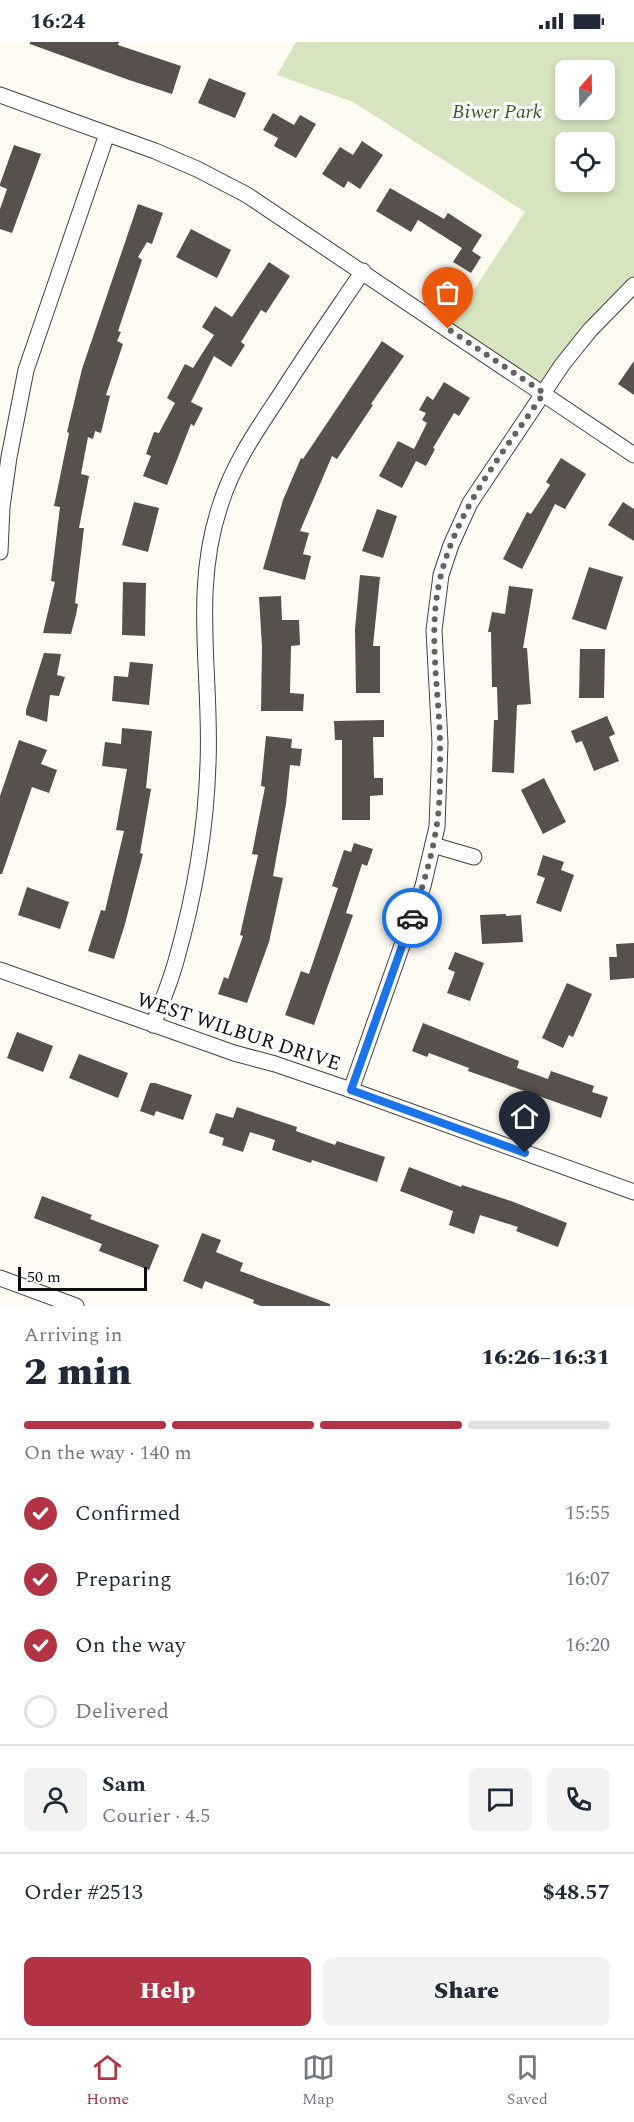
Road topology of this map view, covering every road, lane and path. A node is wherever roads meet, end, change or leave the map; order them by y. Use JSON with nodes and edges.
{"nodes":[{"id":1,"x":0,"y":95,"type":"edge"},
{"id":2,"x":107,"y":134,"type":"junction"},
{"id":3,"x":363,"y":271,"type":"junction"},
{"id":4,"x":634,"y":285,"type":"edge"},
{"id":5,"x":544,"y":393,"type":"junction"},
{"id":6,"x":634,"y":454,"type":"edge"},
{"id":7,"x":0,"y":552,"type":"edge"},
{"id":8,"x":433,"y":845,"type":"junction"},
{"id":9,"x":474,"y":857,"type":"dead end"},
{"id":10,"x":0,"y":970,"type":"edge"},
{"id":11,"x":153,"y":1025,"type":"junction"},
{"id":12,"x":351,"y":1090,"type":"junction"},
{"id":13,"x":634,"y":1192,"type":"edge"},
{"id":14,"x":0,"y":1278,"type":"edge"},
{"id":15,"x":76,"y":1306,"type":"edge"}],
"edges":[{"from":1,"to":2,"type":"street"},
{"from":2,"to":3,"type":"street"},
{"from":2,"to":7,"type":"street"},
{"from":3,"to":5,"type":"street"},
{"from":3,"to":11,"type":"street"},
{"from":4,"to":5,"type":"street"},
{"from":5,"to":6,"type":"street"},
{"from":5,"to":8,"type":"street"},
{"from":8,"to":9,"type":"street"},
{"from":8,"to":12,"type":"street"},
{"from":10,"to":11,"type":"street","name":"WEST WILBUR DRIVE"},
{"from":11,"to":12,"type":"street","name":"WEST WILBUR DRIVE"},
{"from":12,"to":13,"type":"street","name":"WEST WILBUR DRIVE"},
{"from":14,"to":15,"type":"street"}]}
